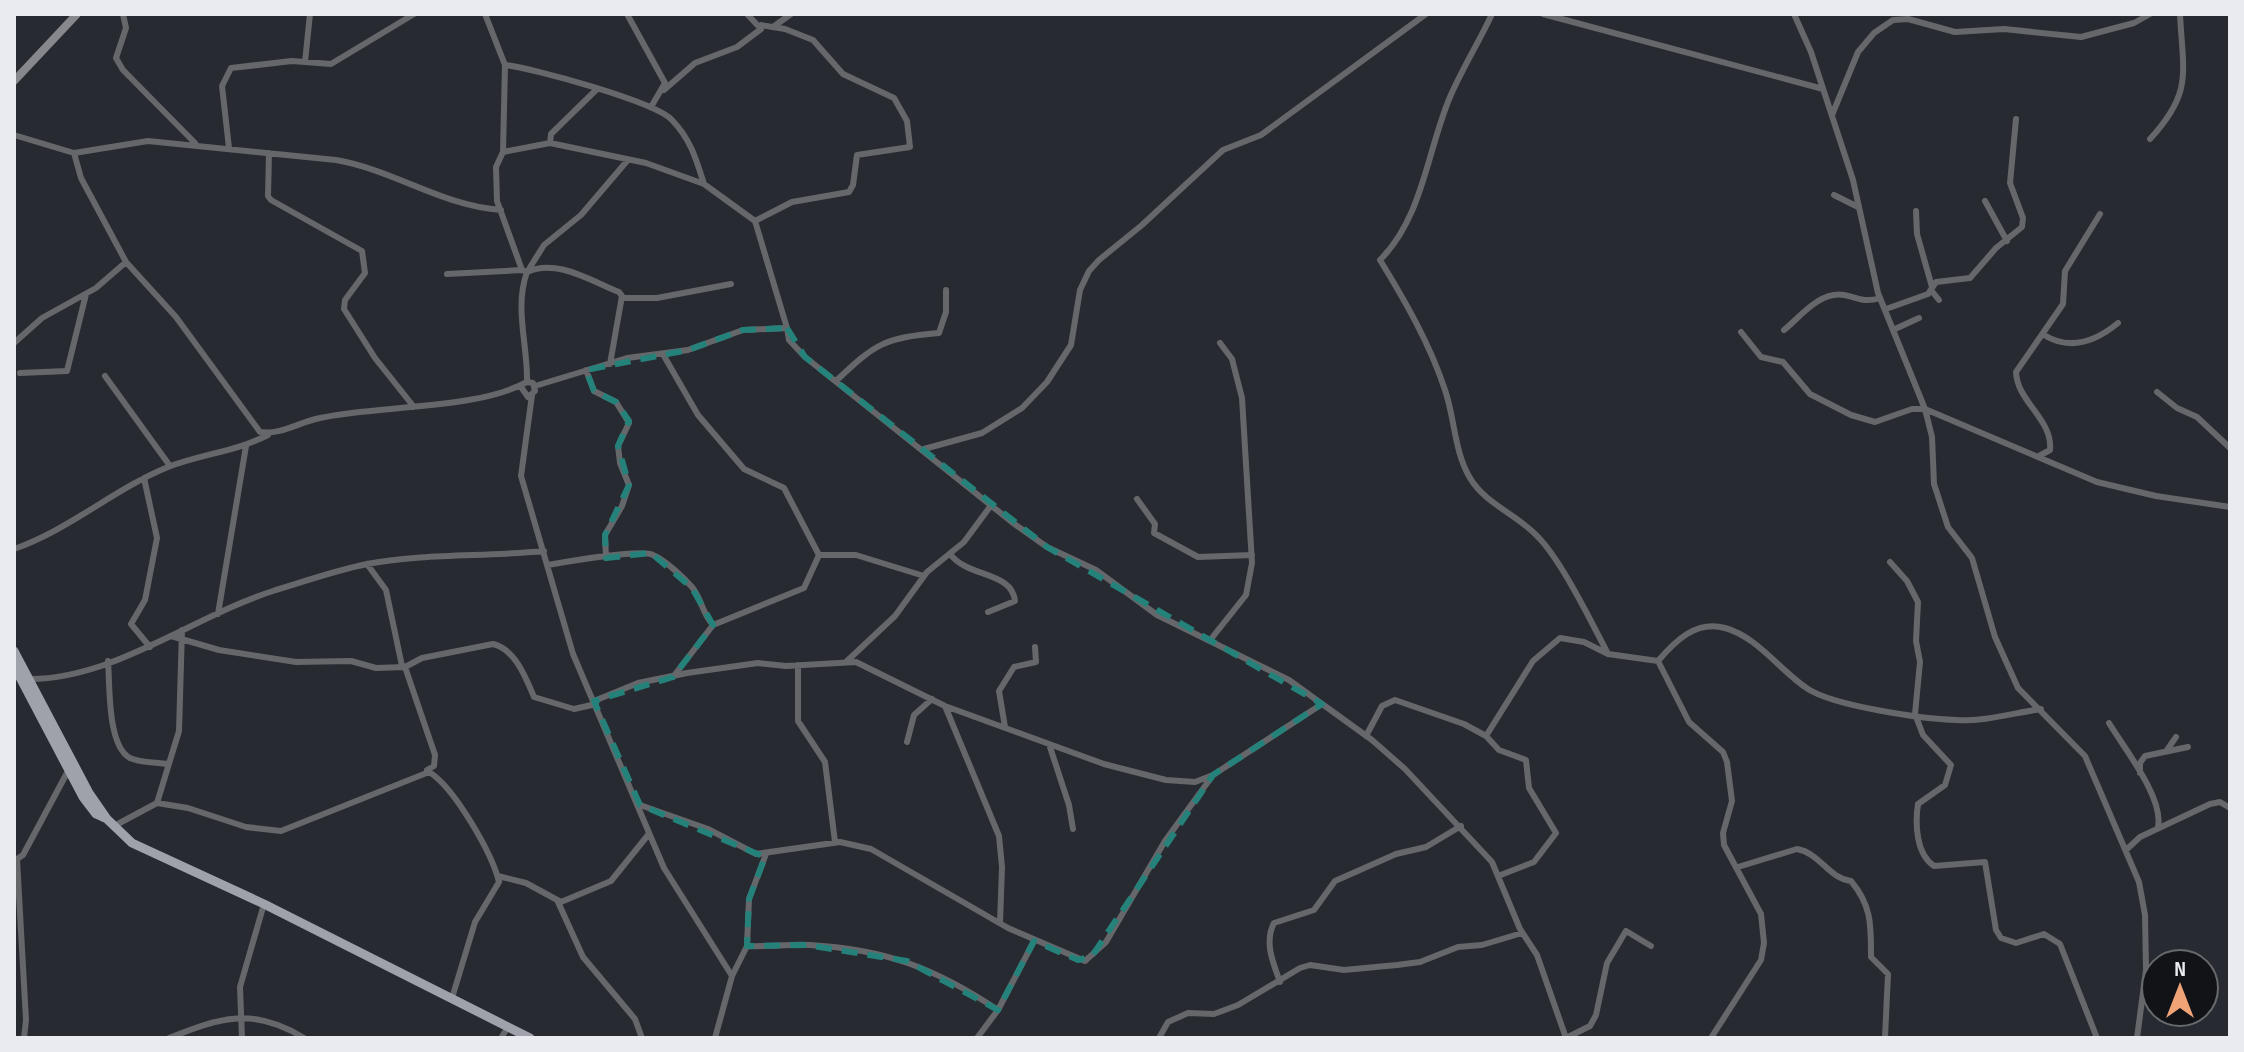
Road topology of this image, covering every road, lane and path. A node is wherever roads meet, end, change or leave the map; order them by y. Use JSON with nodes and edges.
{"nodes":[{"id":1,"x":77,"y":14,"type":"edge"},
{"id":2,"x":123,"y":14,"type":"edge"},
{"id":3,"x":310,"y":14,"type":"edge"},
{"id":4,"x":414,"y":14,"type":"edge"},
{"id":5,"x":485,"y":14,"type":"edge"},
{"id":6,"x":627,"y":14,"type":"edge"},
{"id":7,"x":747,"y":14,"type":"edge"},
{"id":8,"x":791,"y":14,"type":"edge"},
{"id":9,"x":1426,"y":14,"type":"edge"},
{"id":10,"x":1492,"y":14,"type":"edge"},
{"id":11,"x":1543,"y":14,"type":"edge"},
{"id":12,"x":1794,"y":14,"type":"edge"},
{"id":13,"x":2150,"y":14,"type":"edge"},
{"id":14,"x":2180,"y":14,"type":"edge"},
{"id":15,"x":1910,"y":16,"type":"edge"},
{"id":16,"x":761,"y":25,"type":"junction"},
{"id":17,"x":773,"y":27,"type":"junction"},
{"id":18,"x":305,"y":62,"type":"junction"},
{"id":19,"x":505,"y":65,"type":"junction"},
{"id":20,"x":14,"y":81,"type":"edge"},
{"id":21,"x":1823,"y":89,"type":"junction"},
{"id":22,"x":596,"y":90,"type":"junction"},
{"id":23,"x":664,"y":90,"type":"junction"},
{"id":24,"x":651,"y":107,"type":"junction"},
{"id":25,"x":1832,"y":115,"type":"junction"},
{"id":26,"x":2016,"y":119,"type":"dead end"},
{"id":27,"x":14,"y":135,"type":"edge"},
{"id":28,"x":2150,"y":139,"type":"dead end"},
{"id":29,"x":195,"y":143,"type":"junction"},
{"id":30,"x":550,"y":143,"type":"junction"},
{"id":31,"x":229,"y":148,"type":"junction"},
{"id":32,"x":503,"y":152,"type":"junction"},
{"id":33,"x":74,"y":153,"type":"junction"},
{"id":34,"x":269,"y":153,"type":"junction"},
{"id":35,"x":627,"y":160,"type":"junction"},
{"id":36,"x":704,"y":184,"type":"junction"},
{"id":37,"x":1834,"y":195,"type":"dead end"},
{"id":38,"x":1985,"y":201,"type":"dead end"},
{"id":39,"x":1858,"y":207,"type":"junction"},
{"id":40,"x":501,"y":210,"type":"junction"},
{"id":41,"x":1916,"y":211,"type":"dead end"},
{"id":42,"x":2100,"y":214,"type":"dead end"},
{"id":43,"x":755,"y":221,"type":"junction"},
{"id":44,"x":2007,"y":241,"type":"junction"},
{"id":45,"x":126,"y":262,"type":"junction"},
{"id":46,"x":526,"y":270,"type":"junction"},
{"id":47,"x":447,"y":274,"type":"dead end"},
{"id":48,"x":731,"y":284,"type":"dead end"},
{"id":49,"x":1931,"y":288,"type":"junction"},
{"id":50,"x":946,"y":290,"type":"dead end"},
{"id":51,"x":619,"y":292,"type":"junction"},
{"id":52,"x":86,"y":294,"type":"junction"},
{"id":53,"x":1880,"y":298,"type":"junction"},
{"id":54,"x":1939,"y":300,"type":"dead end"},
{"id":55,"x":1886,"y":309,"type":"junction"},
{"id":56,"x":1919,"y":318,"type":"dead end"},
{"id":57,"x":2118,"y":323,"type":"dead end"},
{"id":58,"x":787,"y":328,"type":"junction"},
{"id":59,"x":1895,"y":329,"type":"junction"},
{"id":60,"x":1784,"y":330,"type":"dead end"},
{"id":61,"x":1741,"y":332,"type":"dead end"},
{"id":62,"x":2044,"y":335,"type":"junction"},
{"id":63,"x":14,"y":343,"type":"edge"},
{"id":64,"x":1220,"y":343,"type":"dead end"},
{"id":65,"x":664,"y":356,"type":"junction"},
{"id":66,"x":610,"y":364,"type":"junction"},
{"id":67,"x":586,"y":370,"type":"junction"},
{"id":68,"x":20,"y":373,"type":"dead end"},
{"id":69,"x":105,"y":376,"type":"dead end"},
{"id":70,"x":836,"y":381,"type":"junction"},
{"id":71,"x":527,"y":382,"type":"junction"},
{"id":72,"x":535,"y":386,"type":"junction"},
{"id":73,"x":521,"y":387,"type":"junction"},
{"id":74,"x":2157,"y":392,"type":"dead end"},
{"id":75,"x":532,"y":395,"type":"junction"},
{"id":76,"x":414,"y":407,"type":"junction"},
{"id":77,"x":1925,"y":409,"type":"junction"},
{"id":78,"x":269,"y":434,"type":"junction"},
{"id":79,"x":246,"y":446,"type":"junction"},
{"id":80,"x":921,"y":448,"type":"junction"},
{"id":81,"x":2230,"y":448,"type":"edge"},
{"id":82,"x":2039,"y":456,"type":"junction"},
{"id":83,"x":170,"y":466,"type":"junction"},
{"id":84,"x":144,"y":478,"type":"junction"},
{"id":85,"x":1137,"y":499,"type":"dead end"},
{"id":86,"x":992,"y":504,"type":"junction"},
{"id":87,"x":2230,"y":507,"type":"edge"},
{"id":88,"x":14,"y":549,"type":"edge"},
{"id":89,"x":544,"y":551,"type":"junction"},
{"id":90,"x":950,"y":554,"type":"junction"},
{"id":91,"x":819,"y":555,"type":"junction"},
{"id":92,"x":1252,"y":555,"type":"junction"},
{"id":93,"x":606,"y":558,"type":"junction"},
{"id":94,"x":1890,"y":562,"type":"dead end"},
{"id":95,"x":367,"y":564,"type":"junction"},
{"id":96,"x":548,"y":565,"type":"junction"},
{"id":97,"x":924,"y":576,"type":"junction"},
{"id":98,"x":988,"y":612,"type":"dead end"},
{"id":99,"x":218,"y":614,"type":"junction"},
{"id":100,"x":713,"y":625,"type":"junction"},
{"id":101,"x":182,"y":630,"type":"junction"},
{"id":102,"x":171,"y":636,"type":"junction"},
{"id":103,"x":1211,"y":639,"type":"junction"},
{"id":104,"x":182,"y":640,"type":"junction"},
{"id":105,"x":150,"y":647,"type":"junction"},
{"id":106,"x":1035,"y":647,"type":"dead end"},
{"id":107,"x":14,"y":651,"type":"edge"},
{"id":108,"x":1608,"y":654,"type":"junction"},
{"id":109,"x":108,"y":661,"type":"junction"},
{"id":110,"x":847,"y":661,"type":"junction"},
{"id":111,"x":1658,"y":661,"type":"junction"},
{"id":112,"x":798,"y":665,"type":"junction"},
{"id":113,"x":14,"y":666,"type":"edge"},
{"id":114,"x":404,"y":666,"type":"junction"},
{"id":115,"x":673,"y":677,"type":"junction"},
{"id":116,"x":28,"y":679,"type":"junction"},
{"id":117,"x":932,"y":699,"type":"junction"},
{"id":118,"x":595,"y":702,"type":"junction"},
{"id":119,"x":1322,"y":704,"type":"junction"},
{"id":120,"x":945,"y":706,"type":"junction"},
{"id":121,"x":2041,"y":709,"type":"junction"},
{"id":122,"x":1915,"y":714,"type":"junction"},
{"id":123,"x":2109,"y":723,"type":"dead end"},
{"id":124,"x":1005,"y":727,"type":"junction"},
{"id":125,"x":1366,"y":736,"type":"junction"},
{"id":126,"x":1486,"y":736,"type":"junction"},
{"id":127,"x":2176,"y":737,"type":"dead end"},
{"id":128,"x":907,"y":742,"type":"dead end"},
{"id":129,"x":1049,"y":744,"type":"junction"},
{"id":130,"x":2188,"y":747,"type":"dead end"},
{"id":131,"x":2167,"y":750,"type":"junction"},
{"id":132,"x":168,"y":764,"type":"junction"},
{"id":133,"x":68,"y":771,"type":"junction"},
{"id":134,"x":422,"y":772,"type":"junction"},
{"id":135,"x":2140,"y":773,"type":"junction"},
{"id":136,"x":1213,"y":775,"type":"junction"},
{"id":137,"x":157,"y":803,"type":"junction"},
{"id":138,"x":640,"y":805,"type":"junction"},
{"id":139,"x":2230,"y":808,"type":"edge"},
{"id":140,"x":110,"y":822,"type":"junction"},
{"id":141,"x":1461,"y":826,"type":"junction"},
{"id":142,"x":2158,"y":827,"type":"junction"},
{"id":143,"x":1073,"y":829,"type":"dead end"},
{"id":144,"x":648,"y":835,"type":"junction"},
{"id":145,"x":835,"y":842,"type":"junction"},
{"id":146,"x":2126,"y":850,"type":"junction"},
{"id":147,"x":766,"y":854,"type":"junction"},
{"id":148,"x":15,"y":860,"type":"edge"},
{"id":149,"x":1738,"y":867,"type":"junction"},
{"id":150,"x":498,"y":876,"type":"junction"},
{"id":151,"x":1498,"y":876,"type":"junction"},
{"id":152,"x":512,"y":880,"type":"junction"},
{"id":153,"x":497,"y":888,"type":"junction"},
{"id":154,"x":558,"y":902,"type":"junction"},
{"id":155,"x":264,"y":904,"type":"junction"},
{"id":156,"x":1000,"y":923,"type":"junction"},
{"id":157,"x":1522,"y":933,"type":"junction"},
{"id":158,"x":1034,"y":941,"type":"junction"},
{"id":159,"x":747,"y":946,"type":"junction"},
{"id":160,"x":1651,"y":946,"type":"dead end"},
{"id":161,"x":732,"y":976,"type":"junction"},
{"id":162,"x":1280,"y":982,"type":"junction"},
{"id":163,"x":452,"y":998,"type":"junction"},
{"id":164,"x":998,"y":1010,"type":"junction"},
{"id":165,"x":241,"y":1016,"type":"junction"},
{"id":166,"x":508,"y":1027,"type":"junction"},
{"id":167,"x":982,"y":1037,"type":"edge"},
{"id":168,"x":24,"y":1038,"type":"edge"},
{"id":169,"x":169,"y":1038,"type":"edge"},
{"id":170,"x":242,"y":1038,"type":"edge"},
{"id":171,"x":304,"y":1038,"type":"edge"},
{"id":172,"x":501,"y":1038,"type":"edge"},
{"id":173,"x":530,"y":1038,"type":"edge"},
{"id":174,"x":642,"y":1038,"type":"edge"},
{"id":175,"x":715,"y":1038,"type":"edge"},
{"id":176,"x":1159,"y":1038,"type":"edge"},
{"id":177,"x":1566,"y":1038,"type":"edge"},
{"id":178,"x":1711,"y":1038,"type":"edge"},
{"id":179,"x":1885,"y":1038,"type":"edge"},
{"id":180,"x":2097,"y":1038,"type":"edge"},
{"id":181,"x":2137,"y":1038,"type":"edge"}],
"edges":[{"from":1,"to":20,"type":"main road"},
{"from":2,"to":29,"type":"street"},
{"from":3,"to":18,"type":"street"},
{"from":4,"to":18,"type":"street"},
{"from":5,"to":19,"type":"street"},
{"from":6,"to":23,"type":"street"},
{"from":7,"to":16,"type":"street"},
{"from":8,"to":17,"type":"street"},
{"from":9,"to":80,"type":"street"},
{"from":10,"to":108,"type":"street"},
{"from":11,"to":21,"type":"street"},
{"from":12,"to":21,"type":"street"},
{"from":13,"to":15,"type":"street"},
{"from":14,"to":28,"type":"street"},
{"from":15,"to":25,"type":"street"},
{"from":16,"to":17,"type":"street"},
{"from":16,"to":23,"type":"street"},
{"from":17,"to":43,"type":"street"},
{"from":18,"to":31,"type":"street"},
{"from":19,"to":22,"type":"street"},
{"from":19,"to":32,"type":"street"},
{"from":21,"to":25,"type":"street"},
{"from":22,"to":24,"type":"street"},
{"from":22,"to":30,"type":"street"},
{"from":23,"to":24,"type":"street"},
{"from":24,"to":36,"type":"street"},
{"from":25,"to":39,"type":"street"},
{"from":26,"to":44,"type":"street"},
{"from":27,"to":33,"type":"street"},
{"from":29,"to":31,"type":"street"},
{"from":29,"to":33,"type":"street"},
{"from":30,"to":32,"type":"street"},
{"from":30,"to":35,"type":"street"},
{"from":31,"to":34,"type":"street"},
{"from":32,"to":40,"type":"street"},
{"from":33,"to":45,"type":"street"},
{"from":34,"to":40,"type":"street"},
{"from":34,"to":76,"type":"street"},
{"from":35,"to":36,"type":"street"},
{"from":35,"to":46,"type":"street"},
{"from":36,"to":43,"type":"street"},
{"from":37,"to":39,"type":"street"},
{"from":38,"to":44,"type":"street"},
{"from":39,"to":53,"type":"street"},
{"from":40,"to":46,"type":"street"},
{"from":41,"to":49,"type":"street"},
{"from":42,"to":62,"type":"street"},
{"from":43,"to":58,"type":"street"},
{"from":44,"to":49,"type":"street"},
{"from":45,"to":52,"type":"street"},
{"from":45,"to":78,"type":"street"},
{"from":46,"to":47,"type":"street"},
{"from":46,"to":51,"type":"street"},
{"from":46,"to":71,"type":"street"},
{"from":48,"to":51,"type":"street"},
{"from":49,"to":54,"type":"street"},
{"from":49,"to":55,"type":"street"},
{"from":50,"to":70,"type":"street"},
{"from":51,"to":66,"type":"street"},
{"from":52,"to":63,"type":"street"},
{"from":52,"to":68,"type":"street"},
{"from":53,"to":55,"type":"street"},
{"from":53,"to":60,"type":"street"},
{"from":55,"to":59,"type":"street"},
{"from":56,"to":59,"type":"street"},
{"from":57,"to":62,"type":"street"},
{"from":58,"to":65,"type":"street"},
{"from":58,"to":70,"type":"street"},
{"from":59,"to":77,"type":"street"},
{"from":61,"to":77,"type":"street"},
{"from":62,"to":82,"type":"street"},
{"from":64,"to":92,"type":"street"},
{"from":65,"to":66,"type":"street"},
{"from":65,"to":91,"type":"street"},
{"from":66,"to":67,"type":"street"},
{"from":67,"to":72,"type":"street"},
{"from":67,"to":93,"type":"street"},
{"from":69,"to":83,"type":"street"},
{"from":70,"to":80,"type":"street"},
{"from":71,"to":72,"type":"street"},
{"from":71,"to":73,"type":"street"},
{"from":72,"to":75,"type":"street"},
{"from":73,"to":75,"type":"street"},
{"from":73,"to":76,"type":"street"},
{"from":74,"to":81,"type":"street"},
{"from":75,"to":89,"type":"street"},
{"from":76,"to":78,"type":"street"},
{"from":77,"to":82,"type":"street"},
{"from":77,"to":121,"type":"street"},
{"from":78,"to":79,"type":"street"},
{"from":79,"to":83,"type":"street"},
{"from":79,"to":99,"type":"street"},
{"from":80,"to":86,"type":"street"},
{"from":82,"to":87,"type":"street"},
{"from":83,"to":84,"type":"street"},
{"from":84,"to":88,"type":"street"},
{"from":84,"to":105,"type":"street"},
{"from":85,"to":92,"type":"street"},
{"from":86,"to":90,"type":"street"},
{"from":86,"to":103,"type":"street"},
{"from":89,"to":95,"type":"street"},
{"from":89,"to":96,"type":"street"},
{"from":90,"to":97,"type":"street"},
{"from":90,"to":98,"type":"street"},
{"from":91,"to":97,"type":"street"},
{"from":91,"to":100,"type":"street"},
{"from":92,"to":103,"type":"street"},
{"from":93,"to":96,"type":"street"},
{"from":93,"to":100,"type":"street"},
{"from":94,"to":122,"type":"street"},
{"from":95,"to":99,"type":"street"},
{"from":95,"to":114,"type":"street"},
{"from":96,"to":118,"type":"street"},
{"from":97,"to":110,"type":"street"},
{"from":99,"to":101,"type":"street"},
{"from":100,"to":115,"type":"street"},
{"from":101,"to":102,"type":"street"},
{"from":101,"to":104,"type":"street"},
{"from":102,"to":104,"type":"street"},
{"from":102,"to":105,"type":"street"},
{"from":103,"to":119,"type":"street"},
{"from":104,"to":114,"type":"street"},
{"from":104,"to":132,"type":"street"},
{"from":105,"to":109,"type":"street"},
{"from":106,"to":124,"type":"street"},
{"from":107,"to":116,"type":"main road"},
{"from":108,"to":111,"type":"street"},
{"from":108,"to":126,"type":"street"},
{"from":109,"to":116,"type":"street"},
{"from":109,"to":132,"type":"street"},
{"from":110,"to":112,"type":"street"},
{"from":110,"to":117,"type":"street"},
{"from":111,"to":122,"type":"street"},
{"from":111,"to":149,"type":"street"},
{"from":112,"to":115,"type":"street"},
{"from":112,"to":145,"type":"street"},
{"from":113,"to":133,"type":"main road"},
{"from":114,"to":118,"type":"street"},
{"from":114,"to":134,"type":"street"},
{"from":115,"to":118,"type":"street"},
{"from":116,"to":140,"type":"main road"},
{"from":117,"to":120,"type":"street"},
{"from":117,"to":128,"type":"street"},
{"from":118,"to":138,"type":"street"},
{"from":119,"to":125,"type":"street"},
{"from":119,"to":136,"type":"street"},
{"from":120,"to":124,"type":"street"},
{"from":120,"to":156,"type":"street"},
{"from":121,"to":122,"type":"street"},
{"from":121,"to":146,"type":"street"},
{"from":122,"to":180,"type":"street"},
{"from":123,"to":135,"type":"street"},
{"from":124,"to":129,"type":"street"},
{"from":125,"to":126,"type":"street"},
{"from":125,"to":141,"type":"street"},
{"from":126,"to":151,"type":"street"},
{"from":127,"to":131,"type":"street"},
{"from":129,"to":136,"type":"street"},
{"from":129,"to":143,"type":"street"},
{"from":130,"to":131,"type":"street"},
{"from":131,"to":135,"type":"street"},
{"from":132,"to":137,"type":"street"},
{"from":133,"to":140,"type":"main road"},
{"from":133,"to":148,"type":"street"},
{"from":134,"to":137,"type":"street"},
{"from":134,"to":150,"type":"street"},
{"from":135,"to":142,"type":"street"},
{"from":136,"to":158,"type":"street"},
{"from":137,"to":140,"type":"street"},
{"from":138,"to":144,"type":"street"},
{"from":138,"to":147,"type":"street"},
{"from":139,"to":142,"type":"street"},
{"from":140,"to":155,"type":"main road"},
{"from":141,"to":151,"type":"street"},
{"from":141,"to":162,"type":"street"},
{"from":142,"to":146,"type":"street"},
{"from":144,"to":154,"type":"street"},
{"from":144,"to":161,"type":"street"},
{"from":145,"to":147,"type":"street"},
{"from":145,"to":156,"type":"street"},
{"from":146,"to":181,"type":"street"},
{"from":147,"to":159,"type":"street"},
{"from":148,"to":168,"type":"street"},
{"from":149,"to":178,"type":"street"},
{"from":149,"to":179,"type":"street"},
{"from":150,"to":152,"type":"street"},
{"from":150,"to":153,"type":"street"},
{"from":151,"to":157,"type":"street"},
{"from":152,"to":153,"type":"street"},
{"from":152,"to":154,"type":"street"},
{"from":153,"to":163,"type":"street"},
{"from":154,"to":174,"type":"street"},
{"from":155,"to":163,"type":"main road"},
{"from":155,"to":165,"type":"street"},
{"from":156,"to":158,"type":"street"},
{"from":157,"to":162,"type":"street"},
{"from":157,"to":177,"type":"street"},
{"from":158,"to":164,"type":"street"},
{"from":159,"to":161,"type":"street"},
{"from":159,"to":164,"type":"street"},
{"from":160,"to":177,"type":"street"},
{"from":161,"to":175,"type":"street"},
{"from":162,"to":176,"type":"street"},
{"from":163,"to":166,"type":"main road"},
{"from":164,"to":167,"type":"street"},
{"from":165,"to":169,"type":"street"},
{"from":165,"to":170,"type":"street"},
{"from":165,"to":171,"type":"street"},
{"from":166,"to":172,"type":"street"},
{"from":166,"to":173,"type":"main road"}]}
